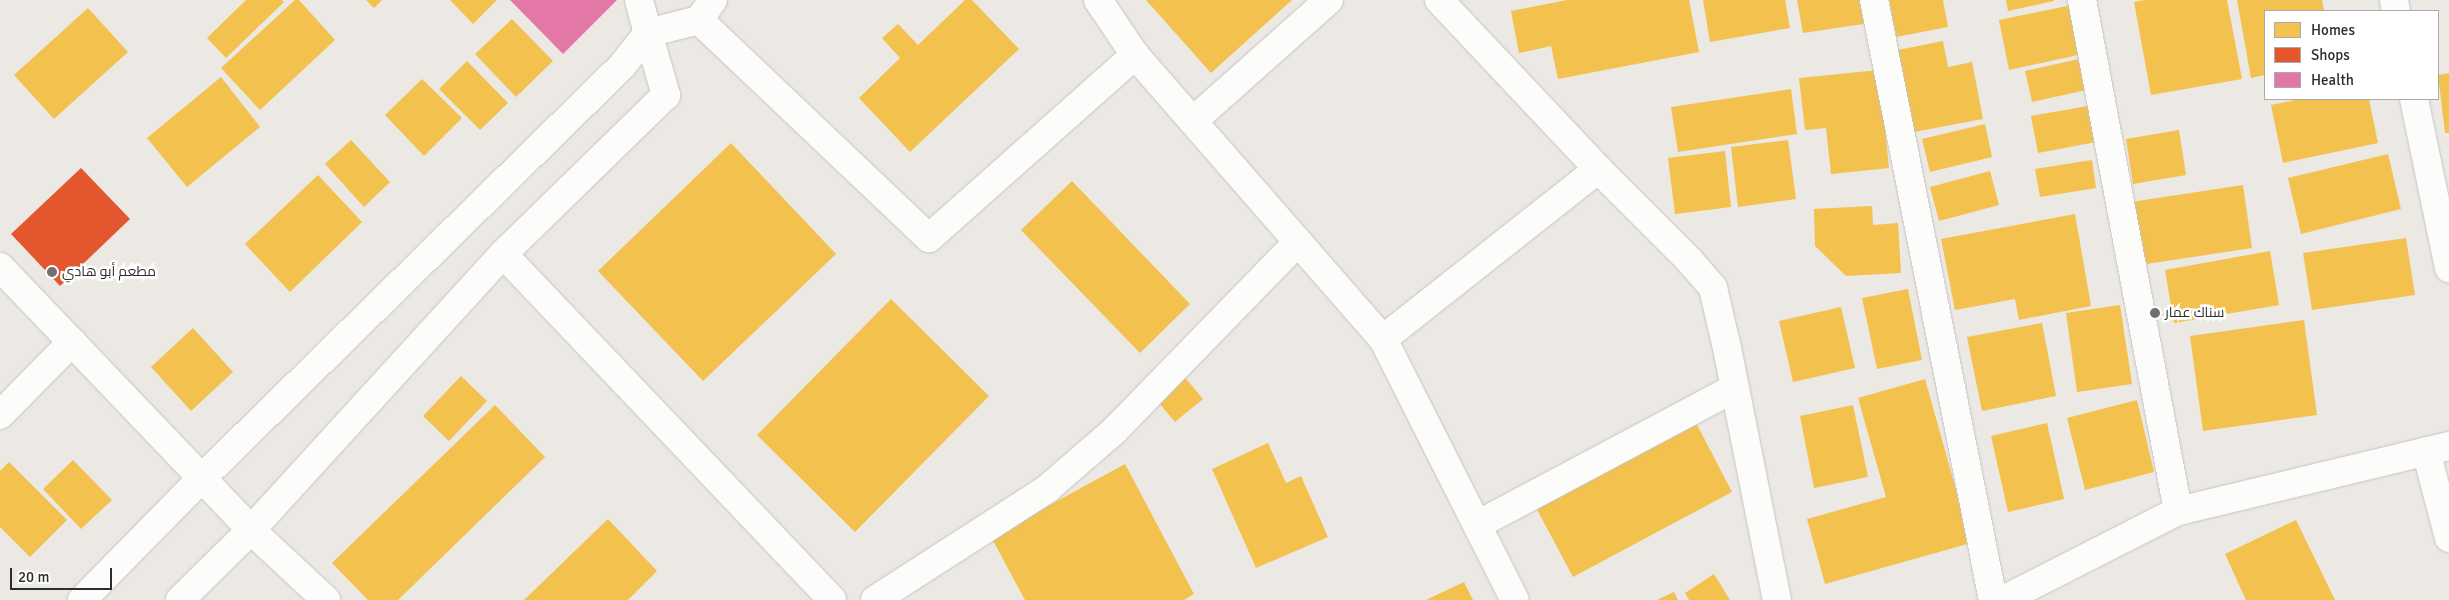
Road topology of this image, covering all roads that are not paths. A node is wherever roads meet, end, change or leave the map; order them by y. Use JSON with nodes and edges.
{"nodes":[{"id":1,"x":639,"y":0,"type":"edge"},
{"id":2,"x":1098,"y":0,"type":"edge"},
{"id":3,"x":1329,"y":0,"type":"edge"},
{"id":4,"x":1874,"y":0,"type":"edge"},
{"id":5,"x":2082,"y":0,"type":"edge"},
{"id":6,"x":1448,"y":1,"type":"edge"},
{"id":7,"x":706,"y":10,"type":"edge"},
{"id":8,"x":648,"y":33,"type":"junction"},
{"id":9,"x":1135,"y":55,"type":"junction"},
{"id":10,"x":2414,"y":100,"type":"edge"},
{"id":11,"x":1193,"y":121,"type":"junction"},
{"id":12,"x":1598,"y":169,"type":"junction"},
{"id":13,"x":1298,"y":242,"type":"junction"},
{"id":14,"x":503,"y":254,"type":"junction"},
{"id":15,"x":0,"y":268,"type":"edge"},
{"id":16,"x":2449,"y":268,"type":"edge"},
{"id":17,"x":1383,"y":339,"type":"junction"},
{"id":18,"x":72,"y":342,"type":"junction"},
{"id":19,"x":1735,"y":388,"type":"junction"},
{"id":20,"x":0,"y":415,"type":"edge"},
{"id":21,"x":2438,"y":448,"type":"edge"},
{"id":22,"x":203,"y":477,"type":"junction"},
{"id":23,"x":2178,"y":511,"type":"junction"},
{"id":24,"x":1477,"y":525,"type":"junction"},
{"id":25,"x":251,"y":530,"type":"junction"},
{"id":26,"x":2449,"y":538,"type":"edge"},
{"id":27,"x":82,"y":600,"type":"edge"},
{"id":28,"x":180,"y":600,"type":"edge"},
{"id":29,"x":326,"y":600,"type":"edge"},
{"id":30,"x":832,"y":600,"type":"edge"},
{"id":31,"x":875,"y":600,"type":"edge"},
{"id":32,"x":1515,"y":600,"type":"edge"},
{"id":33,"x":1777,"y":600,"type":"edge"},
{"id":34,"x":1993,"y":600,"type":"edge"},
{"id":35,"x":2003,"y":600,"type":"edge"}],
"edges":[{"from":1,"to":8,"type":"street"},
{"from":2,"to":9,"type":"street"},
{"from":3,"to":11,"type":"street"},
{"from":4,"to":34,"type":"street"},
{"from":5,"to":23,"type":"street"},
{"from":6,"to":12,"type":"street"},
{"from":7,"to":8,"type":"street"},
{"from":7,"to":9,"type":"street"},
{"from":8,"to":14,"type":"street"},
{"from":8,"to":22,"type":"street"},
{"from":9,"to":11,"type":"street"},
{"from":10,"to":16,"type":"street"},
{"from":11,"to":13,"type":"street"},
{"from":12,"to":17,"type":"street"},
{"from":12,"to":19,"type":"street"},
{"from":13,"to":17,"type":"street"},
{"from":13,"to":31,"type":"street"},
{"from":14,"to":25,"type":"street"},
{"from":14,"to":30,"type":"street"},
{"from":15,"to":18,"type":"street"},
{"from":17,"to":24,"type":"street"},
{"from":18,"to":20,"type":"street"},
{"from":18,"to":22,"type":"street"},
{"from":19,"to":24,"type":"street"},
{"from":19,"to":33,"type":"street"},
{"from":21,"to":23,"type":"street"},
{"from":21,"to":26,"type":"street"},
{"from":22,"to":25,"type":"street"},
{"from":22,"to":27,"type":"street"},
{"from":23,"to":35,"type":"street"},
{"from":24,"to":32,"type":"street"},
{"from":25,"to":28,"type":"street"},
{"from":25,"to":29,"type":"street"}]}
